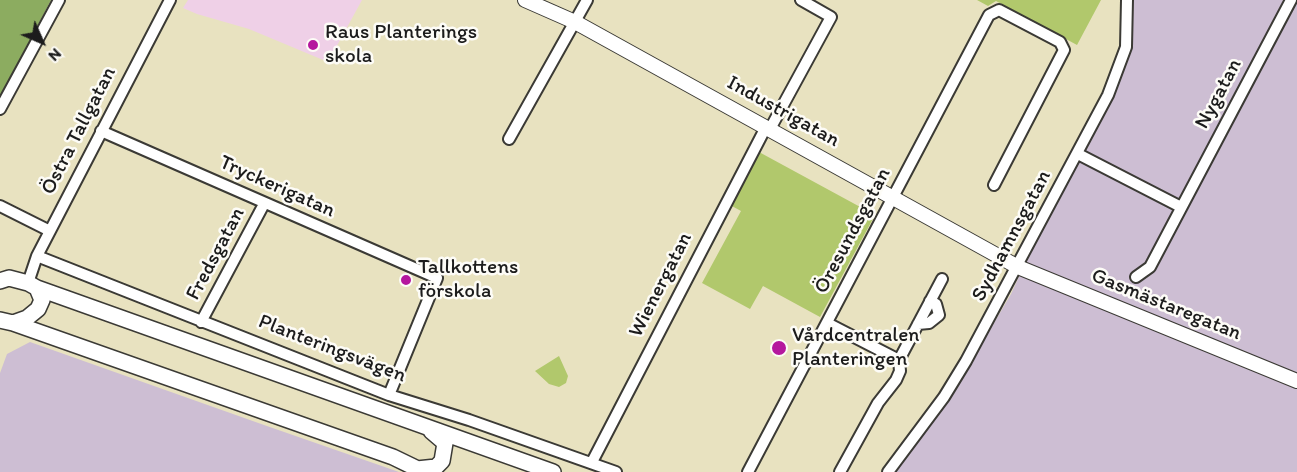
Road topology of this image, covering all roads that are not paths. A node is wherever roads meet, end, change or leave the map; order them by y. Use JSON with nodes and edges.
{"nodes":[{"id":1,"x":58,"y":0,"type":"edge"},
{"id":2,"x":170,"y":0,"type":"edge"},
{"id":3,"x":525,"y":0,"type":"edge"},
{"id":4,"x":587,"y":0,"type":"edge"},
{"id":5,"x":801,"y":0,"type":"edge"},
{"id":6,"x":1127,"y":0,"type":"edge"},
{"id":7,"x":1291,"y":0,"type":"edge"},
{"id":8,"x":575,"y":22,"type":"junction"},
{"id":9,"x":0,"y":109,"type":"edge"},
{"id":10,"x":768,"y":128,"type":"junction"},
{"id":11,"x":101,"y":131,"type":"junction"},
{"id":12,"x":509,"y":139,"type":"dead end"},
{"id":13,"x":1078,"y":154,"type":"junction"},
{"id":14,"x":994,"y":185,"type":"dead end"},
{"id":15,"x":893,"y":197,"type":"junction"},
{"id":16,"x":264,"y":204,"type":"junction"},
{"id":17,"x":0,"y":206,"type":"edge"},
{"id":18,"x":1181,"y":207,"type":"junction"},
{"id":19,"x":50,"y":231,"type":"junction"},
{"id":20,"x":37,"y":256,"type":"junction"},
{"id":21,"x":1018,"y":267,"type":"junction"},
{"id":22,"x":1136,"y":277,"type":"dead end"},
{"id":23,"x":3,"y":278,"type":"edge"},
{"id":24,"x":942,"y":279,"type":"dead end"},
{"id":25,"x":33,"y":286,"type":"junction"},
{"id":26,"x":201,"y":322,"type":"junction"},
{"id":27,"x":827,"y":323,"type":"junction"},
{"id":28,"x":4,"y":324,"type":"edge"},
{"id":29,"x":899,"y":360,"type":"junction"},
{"id":30,"x":1297,"y":381,"type":"edge"},
{"id":31,"x":389,"y":395,"type":"junction"},
{"id":32,"x":424,"y":427,"type":"junction"},
{"id":33,"x":592,"y":462,"type":"junction"},
{"id":34,"x":420,"y":470,"type":"edge"},
{"id":35,"x":553,"y":472,"type":"edge"},
{"id":36,"x":616,"y":472,"type":"edge"},
{"id":37,"x":748,"y":472,"type":"edge"},
{"id":38,"x":840,"y":472,"type":"edge"},
{"id":39,"x":888,"y":472,"type":"edge"}],
"edges":[{"from":1,"to":9,"type":"street"},
{"from":2,"to":11,"type":"street","name":"Östra Tallgatan"},
{"from":3,"to":8,"type":"street","name":"Industrigatan"},
{"from":4,"to":8,"type":"street"},
{"from":5,"to":10,"type":"street","name":"Wienergatan"},
{"from":6,"to":13,"type":"street","name":"Sydhamnsgatan"},
{"from":7,"to":18,"type":"street","name":"Nygatan"},
{"from":8,"to":10,"type":"street","name":"Industrigatan"},
{"from":8,"to":12,"type":"street"},
{"from":10,"to":15,"type":"street","name":"Industrigatan"},
{"from":10,"to":33,"type":"street","name":"Wienergatan"},
{"from":11,"to":16,"type":"street","name":"Tryckerigatan"},
{"from":11,"to":19,"type":"street","name":"Östra Tallgatan"},
{"from":13,"to":18,"type":"street"},
{"from":13,"to":21,"type":"street","name":"Sydhamnsgatan"},
{"from":14,"to":15,"type":"street","name":"Öresundsgatan"},
{"from":15,"to":21,"type":"street","name":"Industrigatan"},
{"from":15,"to":27,"type":"street","name":"Öresundsgatan"},
{"from":16,"to":26,"type":"street","name":"Fredsgatan"},
{"from":16,"to":31,"type":"street","name":"Tryckerigatan"},
{"from":17,"to":19,"type":"street"},
{"from":18,"to":22,"type":"street","name":"Nygatan"},
{"from":19,"to":20,"type":"street","name":"Östra Tallgatan"},
{"from":20,"to":25,"type":"street","name":"Östra Tallgatan"},
{"from":20,"to":26,"type":"street","name":"Planteringsvägen"},
{"from":21,"to":30,"type":"street","name":"Gasmästaregatan"},
{"from":21,"to":39,"type":"street","name":"Sydhamnsgatan"},
{"from":23,"to":25,"type":"main road","name":"Planteringsvägen"},
{"from":24,"to":29,"type":"street"},
{"from":25,"to":28,"type":"main road"},
{"from":25,"to":32,"type":"main road","name":"Planteringsvägen"},
{"from":26,"to":31,"type":"street","name":"Planteringsvägen"},
{"from":27,"to":29,"type":"street"},
{"from":27,"to":37,"type":"street","name":"Öresundsgatan"},
{"from":28,"to":34,"type":"main road"},
{"from":29,"to":38,"type":"street"},
{"from":31,"to":33,"type":"street","name":"Planteringsvägen"},
{"from":32,"to":34,"type":"main road"},
{"from":32,"to":35,"type":"main road","name":"Planteringsvägen"},
{"from":33,"to":36,"type":"street","name":"Planteringsvägen"}]}
